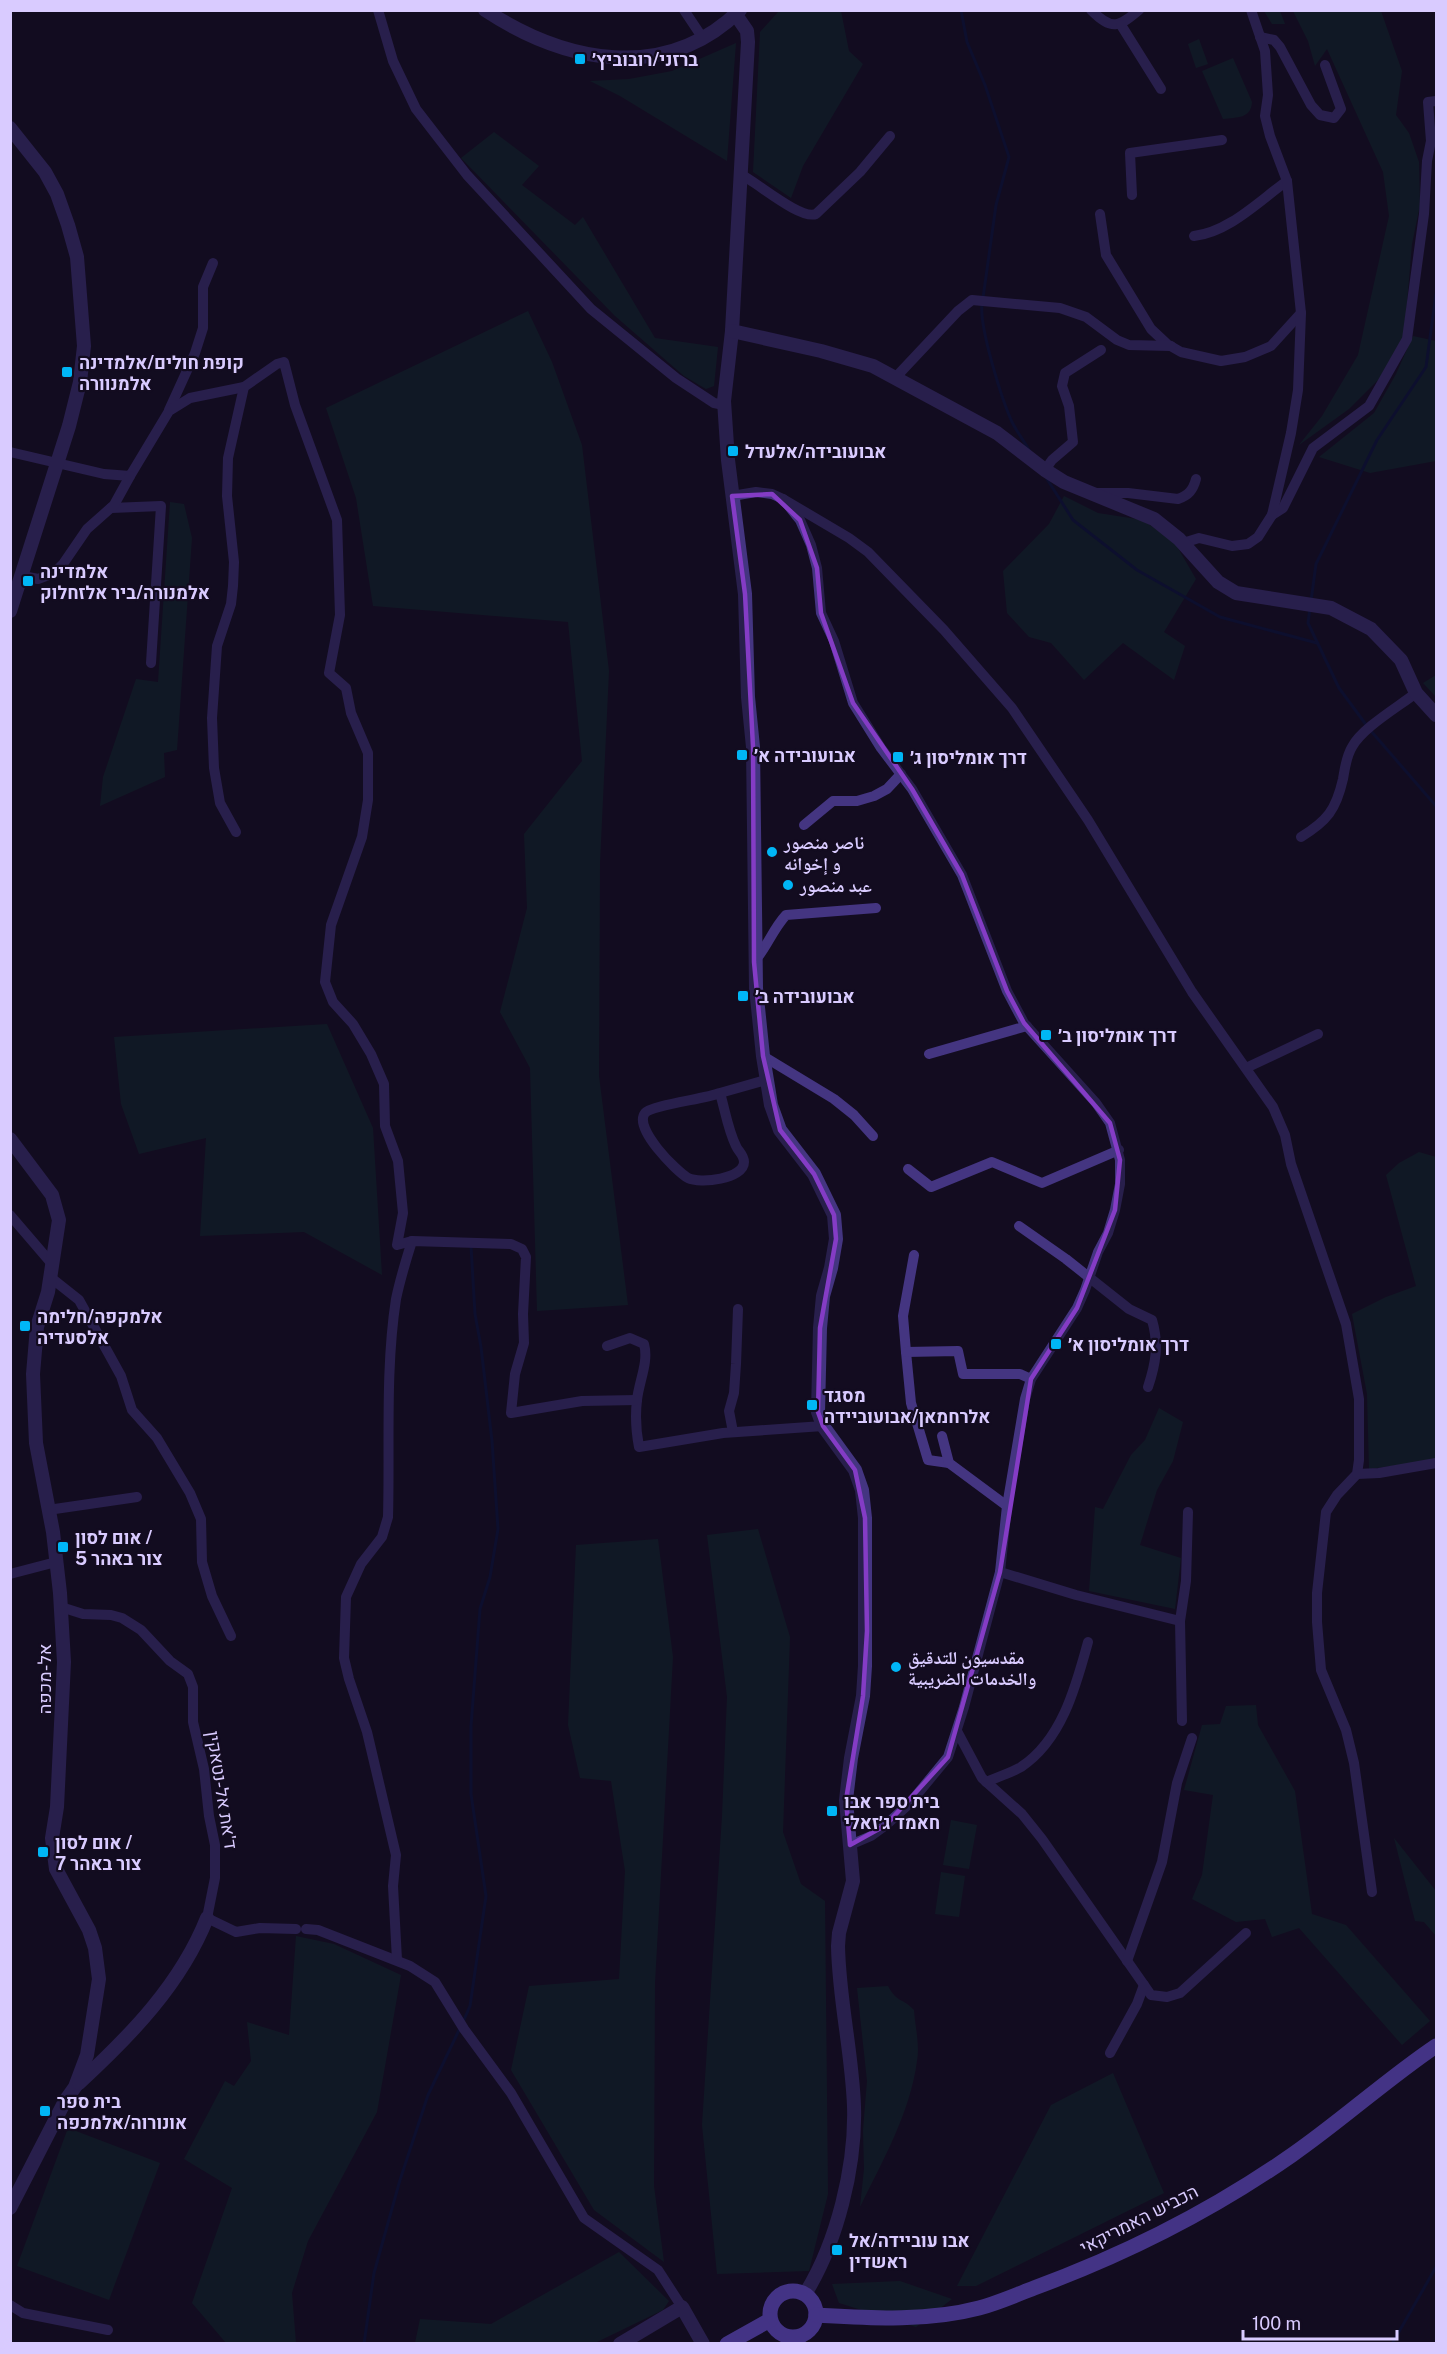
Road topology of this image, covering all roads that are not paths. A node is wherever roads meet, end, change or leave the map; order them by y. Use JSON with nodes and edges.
{"nodes":[{"id":1,"x":378,"y":10,"type":"edge"},
{"id":2,"x":485,"y":10,"type":"edge"},
{"id":3,"x":684,"y":10,"type":"edge"},
{"id":4,"x":1091,"y":10,"type":"edge"},
{"id":5,"x":1139,"y":10,"type":"edge"},
{"id":6,"x":1251,"y":10,"type":"edge"},
{"id":7,"x":738,"y":13,"type":"edge"},
{"id":8,"x":1121,"y":25,"type":"junction"},
{"id":9,"x":702,"y":37,"type":"junction"},
{"id":10,"x":1260,"y":37,"type":"junction"},
{"id":11,"x":1325,"y":65,"type":"dead end"},
{"id":12,"x":1161,"y":90,"type":"dead end"},
{"id":13,"x":1437,"y":101,"type":"edge"},
{"id":14,"x":10,"y":128,"type":"edge"},
{"id":15,"x":890,"y":136,"type":"dead end"},
{"id":16,"x":1222,"y":140,"type":"dead end"},
{"id":17,"x":740,"y":174,"type":"junction"},
{"id":18,"x":1287,"y":181,"type":"junction"},
{"id":19,"x":1132,"y":195,"type":"dead end"},
{"id":20,"x":1100,"y":214,"type":"dead end"},
{"id":21,"x":1194,"y":236,"type":"dead end"},
{"id":22,"x":213,"y":263,"type":"dead end"},
{"id":23,"x":1301,"y":313,"type":"junction"},
{"id":24,"x":732,"y":331,"type":"junction"},
{"id":25,"x":1171,"y":346,"type":"junction"},
{"id":26,"x":1101,"y":350,"type":"dead end"},
{"id":27,"x":895,"y":378,"type":"junction"},
{"id":28,"x":244,"y":387,"type":"junction"},
{"id":29,"x":724,"y":405,"type":"junction"},
{"id":30,"x":169,"y":411,"type":"junction"},
{"id":31,"x":10,"y":452,"type":"edge"},
{"id":32,"x":58,"y":464,"type":"junction"},
{"id":33,"x":1045,"y":471,"type":"junction"},
{"id":34,"x":130,"y":476,"type":"junction"},
{"id":35,"x":1196,"y":478,"type":"dead end"},
{"id":36,"x":1092,"y":493,"type":"junction"},
{"id":37,"x":732,"y":496,"type":"junction"},
{"id":38,"x":783,"y":499,"type":"junction"},
{"id":39,"x":111,"y":508,"type":"junction"},
{"id":40,"x":1272,"y":515,"type":"junction"},
{"id":41,"x":1183,"y":543,"type":"junction"},
{"id":42,"x":22,"y":576,"type":"junction"},
{"id":43,"x":10,"y":611,"type":"edge"},
{"id":44,"x":152,"y":663,"type":"dead end"},
{"id":45,"x":1416,"y":693,"type":"junction"},
{"id":46,"x":1437,"y":715,"type":"edge"},
{"id":47,"x":901,"y":774,"type":"junction"},
{"id":48,"x":804,"y":825,"type":"dead end"},
{"id":49,"x":236,"y":832,"type":"dead end"},
{"id":50,"x":1301,"y":837,"type":"dead end"},
{"id":51,"x":876,"y":908,"type":"dead end"},
{"id":52,"x":754,"y":962,"type":"junction"},
{"id":53,"x":1027,"y":1026,"type":"junction"},
{"id":54,"x":1318,"y":1034,"type":"dead end"},
{"id":55,"x":929,"y":1054,"type":"dead end"},
{"id":56,"x":763,"y":1056,"type":"junction"},
{"id":57,"x":1246,"y":1068,"type":"junction"},
{"id":58,"x":766,"y":1080,"type":"junction"},
{"id":59,"x":720,"y":1093,"type":"junction"},
{"id":60,"x":873,"y":1136,"type":"dead end"},
{"id":61,"x":10,"y":1139,"type":"edge"},
{"id":62,"x":1119,"y":1150,"type":"junction"},
{"id":63,"x":908,"y":1169,"type":"dead end"},
{"id":64,"x":10,"y":1215,"type":"edge"},
{"id":65,"x":1019,"y":1226,"type":"dead end"},
{"id":66,"x":412,"y":1241,"type":"junction"},
{"id":67,"x":914,"y":1255,"type":"dead end"},
{"id":68,"x":51,"y":1270,"type":"junction"},
{"id":69,"x":1089,"y":1278,"type":"junction"},
{"id":70,"x":738,"y":1308,"type":"dead end"},
{"id":71,"x":607,"y":1346,"type":"dead end"},
{"id":72,"x":906,"y":1352,"type":"junction"},
{"id":73,"x":1031,"y":1379,"type":"junction"},
{"id":74,"x":1148,"y":1387,"type":"dead end"},
{"id":75,"x":637,"y":1400,"type":"junction"},
{"id":76,"x":823,"y":1426,"type":"junction"},
{"id":77,"x":733,"y":1432,"type":"junction"},
{"id":78,"x":942,"y":1436,"type":"dead end"},
{"id":79,"x":949,"y":1462,"type":"junction"},
{"id":80,"x":1437,"y":1463,"type":"edge"},
{"id":81,"x":1357,"y":1474,"type":"junction"},
{"id":82,"x":137,"y":1497,"type":"dead end"},
{"id":83,"x":1007,"y":1506,"type":"junction"},
{"id":84,"x":48,"y":1510,"type":"junction"},
{"id":85,"x":1188,"y":1512,"type":"dead end"},
{"id":86,"x":56,"y":1562,"type":"junction"},
{"id":87,"x":1000,"y":1572,"type":"junction"},
{"id":88,"x":10,"y":1574,"type":"edge"},
{"id":89,"x":60,"y":1606,"type":"junction"},
{"id":90,"x":1180,"y":1621,"type":"junction"},
{"id":91,"x":231,"y":1636,"type":"dead end"},
{"id":92,"x":1088,"y":1642,"type":"dead end"},
{"id":93,"x":1182,"y":1721,"type":"dead end"},
{"id":94,"x":957,"y":1731,"type":"junction"},
{"id":95,"x":1192,"y":1738,"type":"dead end"},
{"id":96,"x":986,"y":1782,"type":"junction"},
{"id":97,"x":850,"y":1845,"type":"junction"},
{"id":98,"x":1372,"y":1893,"type":"dead end"},
{"id":99,"x":207,"y":1918,"type":"junction"},
{"id":100,"x":1246,"y":1933,"type":"dead end"},
{"id":101,"x":397,"y":1960,"type":"junction"},
{"id":102,"x":1126,"y":1961,"type":"junction"},
{"id":103,"x":1144,"y":1985,"type":"junction"},
{"id":104,"x":1437,"y":2046,"type":"edge"},
{"id":105,"x":1110,"y":2053,"type":"dead end"},
{"id":106,"x":75,"y":2087,"type":"junction"},
{"id":107,"x":10,"y":2208,"type":"edge"},
{"id":108,"x":805,"y":2294,"type":"junction"},
{"id":109,"x":10,"y":2304,"type":"edge"},
{"id":110,"x":682,"y":2307,"type":"junction"},
{"id":111,"x":816,"y":2315,"type":"junction"},
{"id":112,"x":770,"y":2320,"type":"junction"},
{"id":113,"x":108,"y":2330,"type":"dead end"},
{"id":114,"x":798,"y":2340,"type":"edge"},
{"id":115,"x":620,"y":2343,"type":"edge"},
{"id":116,"x":703,"y":2343,"type":"edge"},
{"id":117,"x":727,"y":2343,"type":"edge"}],
"edges":[{"from":1,"to":29,"type":"street"},
{"from":2,"to":9,"type":"street"},
{"from":3,"to":9,"type":"street"},
{"from":4,"to":8,"type":"street"},
{"from":5,"to":8,"type":"street"},
{"from":6,"to":10,"type":"street"},
{"from":7,"to":9,"type":"street"},
{"from":7,"to":17,"type":"street"},
{"from":8,"to":12,"type":"street"},
{"from":10,"to":11,"type":"street"},
{"from":10,"to":18,"type":"street"},
{"from":13,"to":40,"type":"street"},
{"from":14,"to":32,"type":"street"},
{"from":15,"to":17,"type":"street"},
{"from":16,"to":19,"type":"street"},
{"from":17,"to":24,"type":"street"},
{"from":18,"to":21,"type":"street"},
{"from":18,"to":23,"type":"street"},
{"from":20,"to":25,"type":"street"},
{"from":22,"to":30,"type":"street"},
{"from":23,"to":25,"type":"street"},
{"from":23,"to":40,"type":"street"},
{"from":24,"to":27,"type":"street"},
{"from":24,"to":29,"type":"street"},
{"from":25,"to":27,"type":"street"},
{"from":26,"to":33,"type":"street"},
{"from":27,"to":33,"type":"street"},
{"from":28,"to":30,"type":"street"},
{"from":28,"to":49,"type":"street"},
{"from":28,"to":66,"type":"street"},
{"from":29,"to":37,"type":"street"},
{"from":30,"to":34,"type":"street"},
{"from":31,"to":32,"type":"street"},
{"from":32,"to":34,"type":"street"},
{"from":32,"to":42,"type":"street"},
{"from":33,"to":36,"type":"street"},
{"from":34,"to":39,"type":"street"},
{"from":35,"to":36,"type":"street"},
{"from":36,"to":41,"type":"street"},
{"from":37,"to":38,"type":"street"},
{"from":37,"to":52,"type":"street"},
{"from":38,"to":47,"type":"street"},
{"from":38,"to":57,"type":"street"},
{"from":39,"to":42,"type":"street"},
{"from":39,"to":44,"type":"street"},
{"from":40,"to":41,"type":"street"},
{"from":41,"to":45,"type":"street"},
{"from":42,"to":43,"type":"street"},
{"from":45,"to":46,"type":"street"},
{"from":45,"to":50,"type":"street"},
{"from":47,"to":48,"type":"street"},
{"from":47,"to":53,"type":"street"},
{"from":51,"to":52,"type":"street"},
{"from":52,"to":56,"type":"street"},
{"from":53,"to":55,"type":"street"},
{"from":53,"to":62,"type":"street"},
{"from":54,"to":57,"type":"street"},
{"from":56,"to":58,"type":"street"},
{"from":56,"to":60,"type":"street"},
{"from":57,"to":81,"type":"street"},
{"from":58,"to":59,"type":"street"},
{"from":58,"to":76,"type":"street"},
{"from":59,"to":59,"type":"street"},
{"from":61,"to":68,"type":"street","name":"אל-מכפה"},
{"from":62,"to":63,"type":"street"},
{"from":62,"to":69,"type":"street"},
{"from":64,"to":68,"type":"street"},
{"from":65,"to":69,"type":"street"},
{"from":66,"to":75,"type":"street"},
{"from":66,"to":101,"type":"street"},
{"from":67,"to":72,"type":"street"},
{"from":68,"to":84,"type":"street","name":"אל-מכפה"},
{"from":68,"to":91,"type":"street"},
{"from":69,"to":73,"type":"street"},
{"from":69,"to":74,"type":"street"},
{"from":70,"to":77,"type":"street"},
{"from":71,"to":75,"type":"street"},
{"from":72,"to":73,"type":"street"},
{"from":72,"to":79,"type":"street"},
{"from":73,"to":83,"type":"street"},
{"from":75,"to":77,"type":"street"},
{"from":76,"to":77,"type":"street"},
{"from":76,"to":97,"type":"street"},
{"from":78,"to":79,"type":"street"},
{"from":79,"to":83,"type":"street"},
{"from":80,"to":81,"type":"street"},
{"from":81,"to":98,"type":"street"},
{"from":82,"to":84,"type":"street"},
{"from":83,"to":87,"type":"street"},
{"from":84,"to":86,"type":"street","name":"אל-מכפה"},
{"from":85,"to":90,"type":"street"},
{"from":86,"to":88,"type":"street"},
{"from":86,"to":89,"type":"street","name":"אל-מכפה"},
{"from":87,"to":90,"type":"street"},
{"from":87,"to":94,"type":"street"},
{"from":89,"to":99,"type":"street","name":"ד'את אל-נטאקין"},
{"from":89,"to":106,"type":"street","name":"אל-מכפה"},
{"from":90,"to":93,"type":"street"},
{"from":92,"to":96,"type":"street"},
{"from":94,"to":96,"type":"street"},
{"from":94,"to":97,"type":"street"},
{"from":95,"to":102,"type":"street"},
{"from":96,"to":102,"type":"street"},
{"from":97,"to":108,"type":"street"},
{"from":99,"to":101,"type":"street"},
{"from":99,"to":106,"type":"street","name":"ד'את אל-נטאקין"},
{"from":100,"to":103,"type":"street"},
{"from":101,"to":110,"type":"street"},
{"from":102,"to":103,"type":"street"},
{"from":103,"to":105,"type":"street"},
{"from":104,"to":111,"type":"main road","name":"הכביש האמריקאי"},
{"from":106,"to":107,"type":"street","name":"אל-מכפה"},
{"from":108,"to":111,"type":"main road"},
{"from":108,"to":112,"type":"main road"},
{"from":109,"to":113,"type":"street"},
{"from":110,"to":115,"type":"street"},
{"from":110,"to":116,"type":"street"},
{"from":111,"to":114,"type":"main road"},
{"from":112,"to":114,"type":"main road"},
{"from":112,"to":117,"type":"main road"}]}
